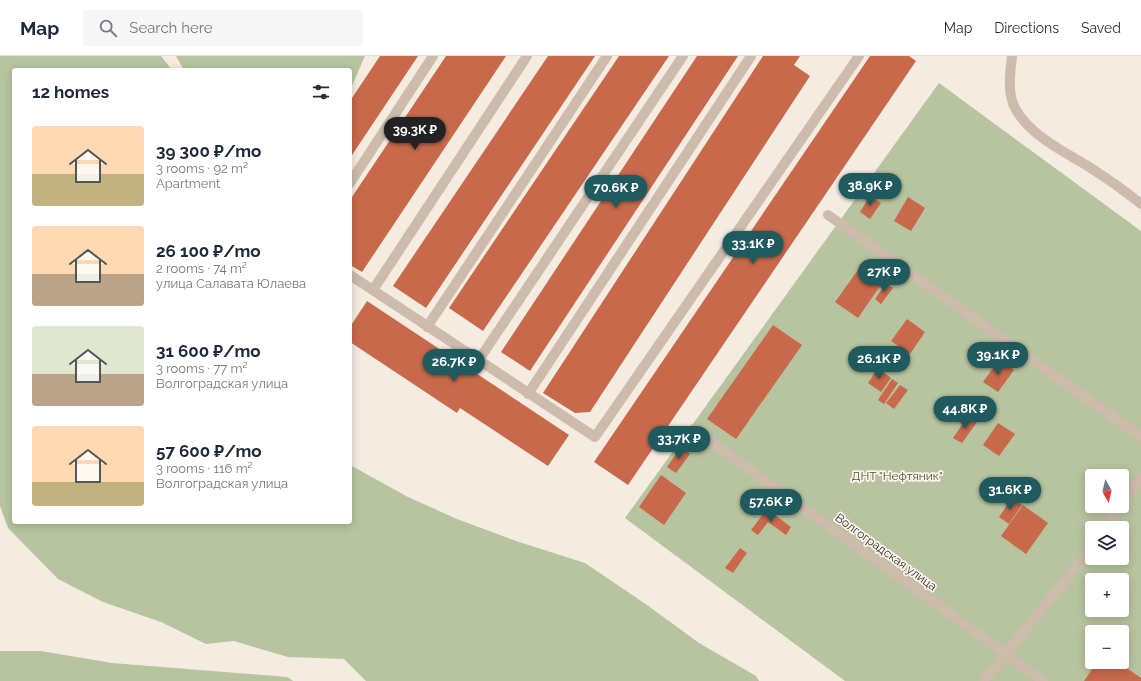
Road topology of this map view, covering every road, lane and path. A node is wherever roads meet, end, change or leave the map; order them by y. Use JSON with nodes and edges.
{"nodes":[{"id":1,"x":433,"y":56,"type":"edge"},
{"id":2,"x":527,"y":56,"type":"edge"},
{"id":3,"x":607,"y":56,"type":"edge"},
{"id":4,"x":683,"y":56,"type":"edge"},
{"id":5,"x":751,"y":56,"type":"edge"},
{"id":6,"x":859,"y":56,"type":"edge"},
{"id":7,"x":1012,"y":56,"type":"edge"},
{"id":8,"x":352,"y":180,"type":"edge"},
{"id":9,"x":1141,"y":204,"type":"edge"},
{"id":10,"x":828,"y":215,"type":"dead end"},
{"id":11,"x":352,"y":276,"type":"edge"},
{"id":12,"x":373,"y":290,"type":"junction"},
{"id":13,"x":427,"y":327,"type":"junction"},
{"id":14,"x":478,"y":360,"type":"junction"},
{"id":15,"x":528,"y":394,"type":"junction"},
{"id":16,"x":694,"y":429,"type":"dead end"},
{"id":17,"x":1141,"y":437,"type":"edge"},
{"id":18,"x":1141,"y":478,"type":"edge"},
{"id":19,"x":1129,"y":494,"type":"edge"},
{"id":20,"x":1085,"y":555,"type":"edge"},
{"id":21,"x":1006,"y":655,"type":"junction"},
{"id":22,"x":984,"y":681,"type":"edge"},
{"id":23,"x":1043,"y":681,"type":"edge"}],
"edges":[{"from":1,"to":8,"type":"street"},
{"from":2,"to":12,"type":"street"},
{"from":3,"to":13,"type":"street"},
{"from":4,"to":14,"type":"street"},
{"from":5,"to":15,"type":"street"},
{"from":6,"to":15,"type":"street"},
{"from":7,"to":9,"type":"street"},
{"from":10,"to":17,"type":"street"},
{"from":11,"to":12,"type":"street"},
{"from":12,"to":13,"type":"street"},
{"from":13,"to":14,"type":"street"},
{"from":14,"to":15,"type":"street"},
{"from":16,"to":21,"type":"street","name":"Волгоградская улица"},
{"from":18,"to":19,"type":"street"},
{"from":20,"to":21,"type":"street"},
{"from":21,"to":22,"type":"street"},
{"from":21,"to":23,"type":"street","name":"Волгоградская улица"}]}
